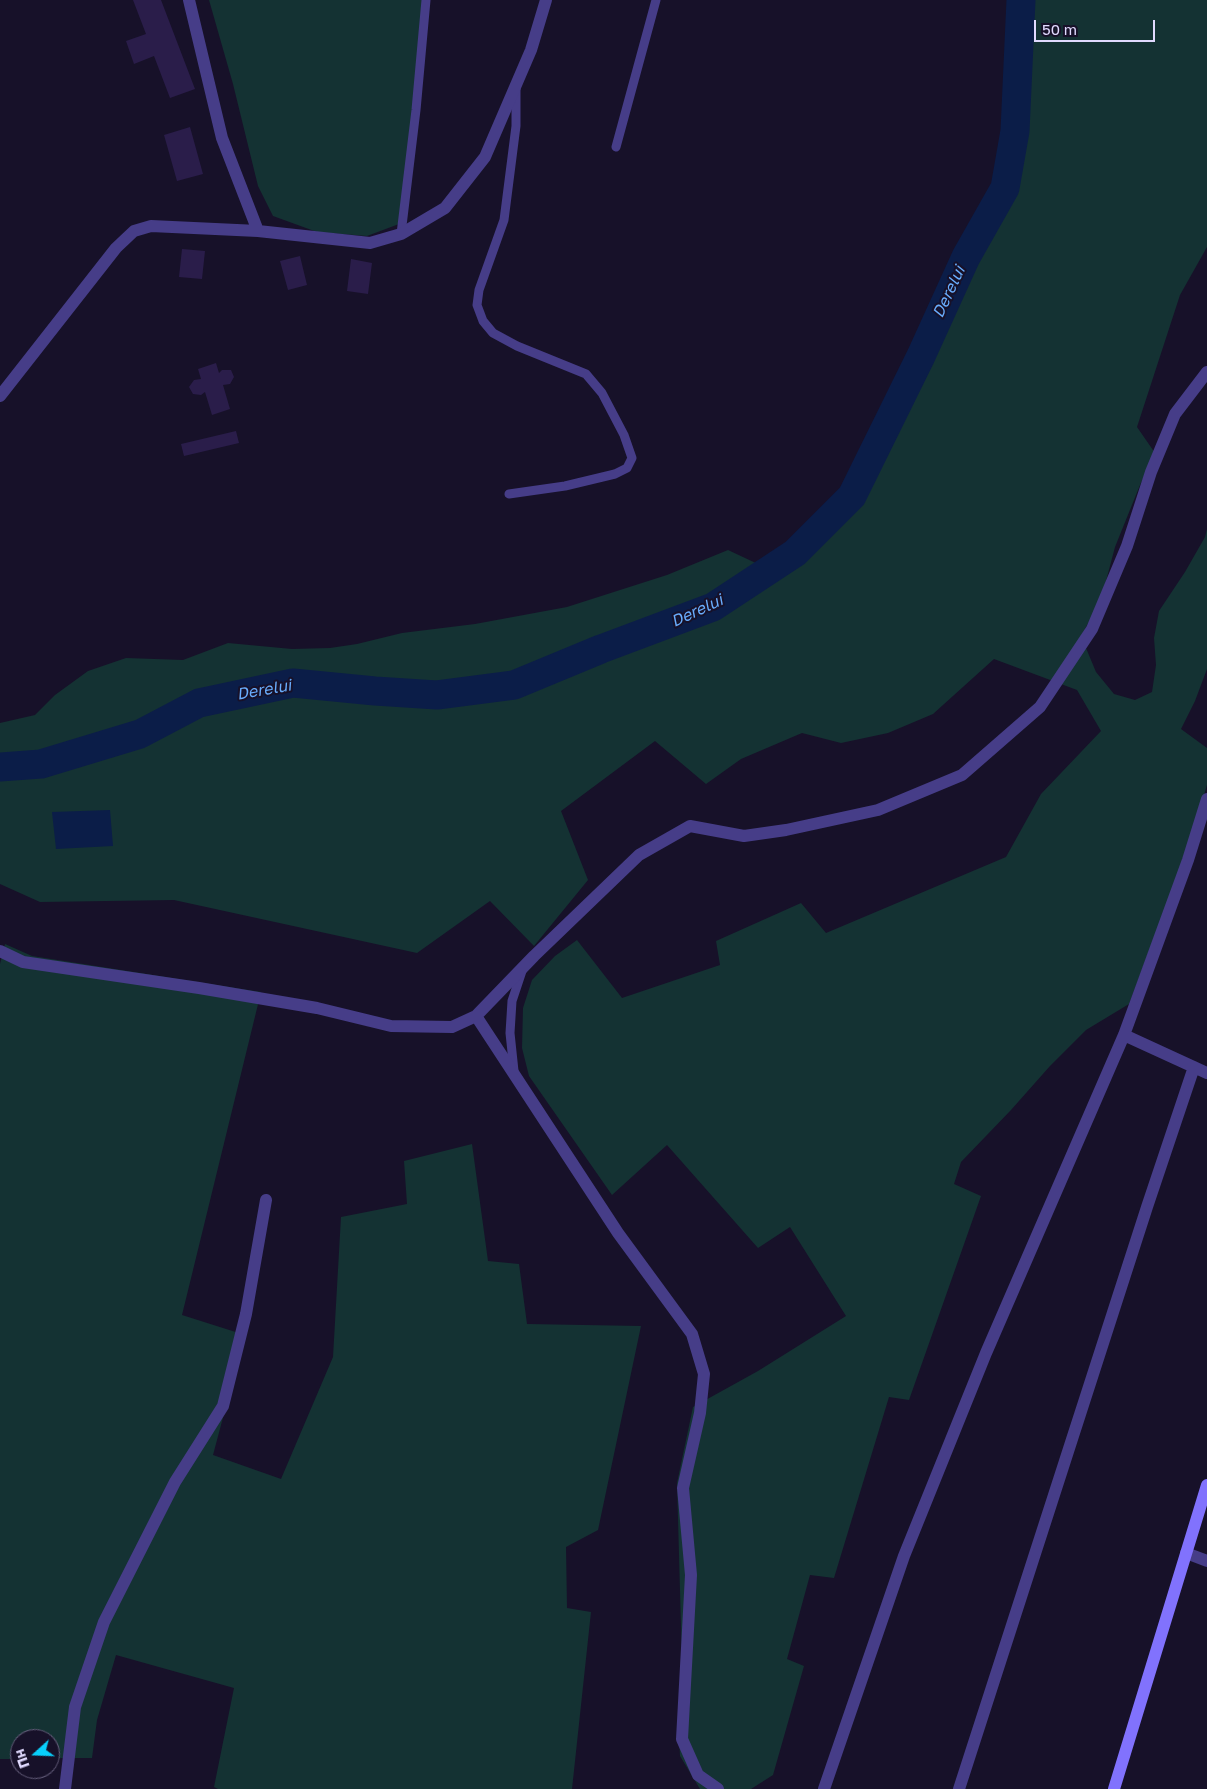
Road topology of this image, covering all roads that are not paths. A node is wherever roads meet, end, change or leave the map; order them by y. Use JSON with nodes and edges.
{"nodes":[{"id":1,"x":189,"y":0,"type":"edge"},
{"id":2,"x":426,"y":0,"type":"edge"},
{"id":3,"x":546,"y":0,"type":"edge"},
{"id":4,"x":656,"y":0,"type":"edge"},
{"id":5,"x":516,"y":84,"type":"junction"},
{"id":6,"x":616,"y":147,"type":"dead end"},
{"id":7,"x":258,"y":231,"type":"junction"},
{"id":8,"x":401,"y":234,"type":"junction"},
{"id":9,"x":1207,"y":372,"type":"edge"},
{"id":10,"x":0,"y":396,"type":"edge"},
{"id":11,"x":509,"y":494,"type":"dead end"},
{"id":12,"x":1207,"y":799,"type":"edge"},
{"id":13,"x":0,"y":951,"type":"edge"},
{"id":14,"x":523,"y":967,"type":"junction"},
{"id":15,"x":476,"y":1016,"type":"junction"},
{"id":16,"x":1124,"y":1035,"type":"junction"},
{"id":17,"x":1194,"y":1067,"type":"junction"},
{"id":18,"x":1207,"y":1073,"type":"edge"},
{"id":19,"x":514,"y":1074,"type":"junction"},
{"id":20,"x":266,"y":1200,"type":"dead end"},
{"id":21,"x":1207,"y":1485,"type":"edge"},
{"id":22,"x":1186,"y":1553,"type":"junction"},
{"id":23,"x":1207,"y":1561,"type":"edge"},
{"id":24,"x":65,"y":1789,"type":"edge"},
{"id":25,"x":718,"y":1789,"type":"edge"},
{"id":26,"x":824,"y":1789,"type":"edge"},
{"id":27,"x":960,"y":1789,"type":"edge"},
{"id":28,"x":1114,"y":1789,"type":"edge"}],
"edges":[{"from":1,"to":7,"type":"street"},
{"from":2,"to":8,"type":"lane"},
{"from":3,"to":5,"type":"street"},
{"from":4,"to":6,"type":"lane"},
{"from":5,"to":8,"type":"street"},
{"from":5,"to":11,"type":"lane"},
{"from":7,"to":8,"type":"street"},
{"from":7,"to":10,"type":"street"},
{"from":9,"to":14,"type":"street"},
{"from":12,"to":16,"type":"street"},
{"from":13,"to":15,"type":"street"},
{"from":14,"to":15,"type":"street"},
{"from":14,"to":19,"type":"lane"},
{"from":15,"to":19,"type":"street"},
{"from":16,"to":17,"type":"street"},
{"from":16,"to":26,"type":"street"},
{"from":17,"to":18,"type":"street"},
{"from":17,"to":27,"type":"street"},
{"from":19,"to":25,"type":"street"},
{"from":20,"to":24,"type":"street"},
{"from":21,"to":22,"type":"main road"},
{"from":22,"to":23,"type":"street"},
{"from":22,"to":28,"type":"main road"}]}
